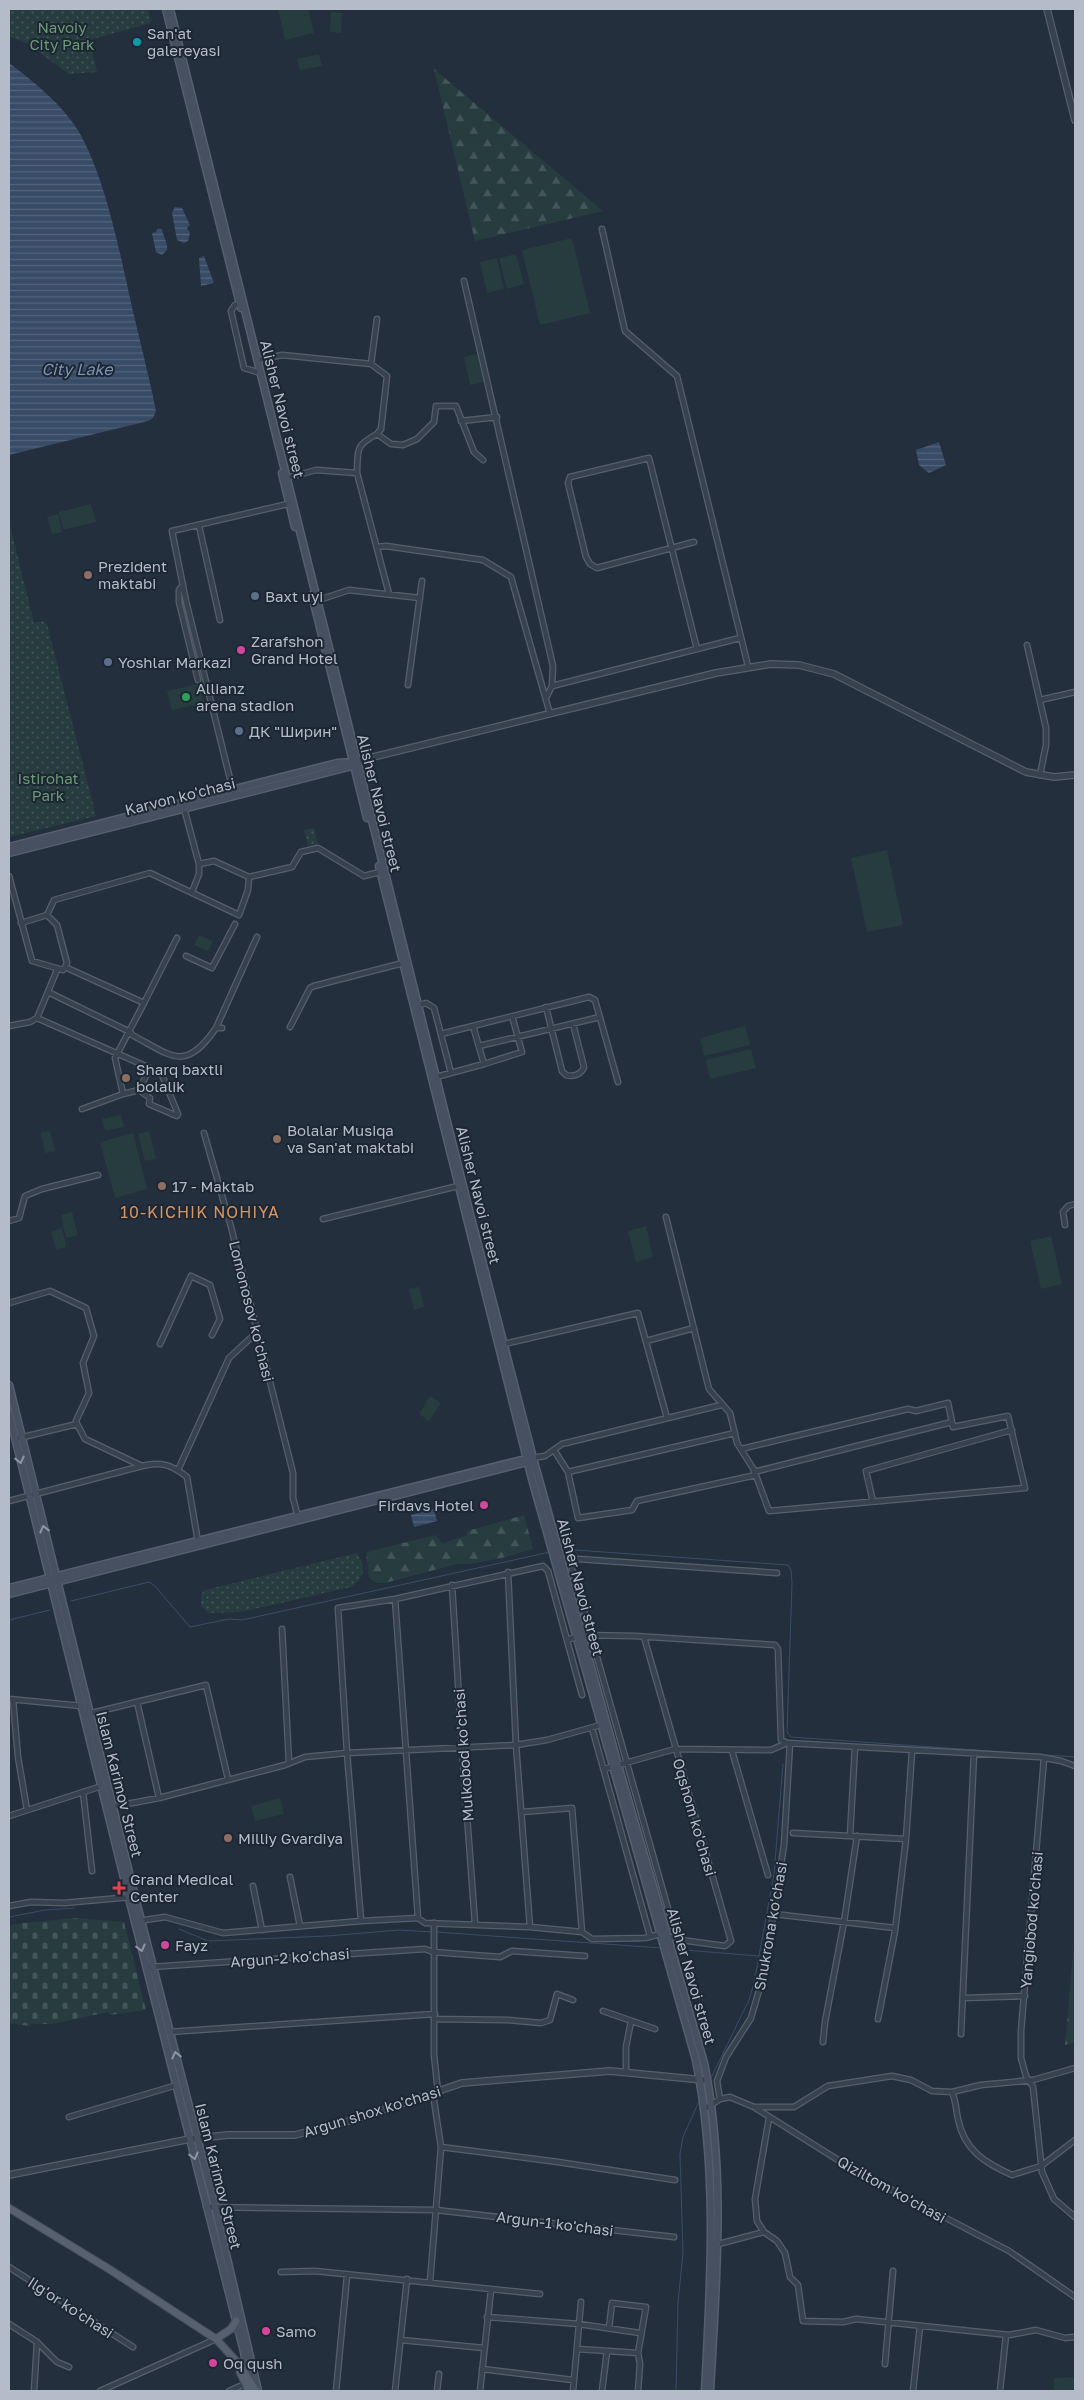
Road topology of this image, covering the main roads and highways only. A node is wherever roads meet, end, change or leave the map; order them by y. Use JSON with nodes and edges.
{"nodes":[{"id":1,"x":166,"y":9,"type":"edge"},
{"id":2,"x":170,"y":9,"type":"edge"},
{"id":3,"x":182,"y":62,"type":"junction"},
{"id":4,"x":235,"y":276,"type":"junction"},
{"id":5,"x":257,"y":366,"type":"junction"},
{"id":6,"x":291,"y":503,"type":"junction"},
{"id":7,"x":357,"y":763,"type":"junction"},
{"id":8,"x":183,"y":805,"type":"junction"},
{"id":9,"x":9,"y":847,"type":"edge"},
{"id":10,"x":9,"y":853,"type":"edge"},
{"id":11,"x":444,"y":1118,"type":"junction"},
{"id":12,"x":476,"y":1247,"type":"junction"},
{"id":13,"x":9,"y":1385,"type":"edge"},
{"id":14,"x":9,"y":1413,"type":"edge"},
{"id":15,"x":19,"y":1439,"type":"junction"},
{"id":16,"x":523,"y":1439,"type":"junction"},
{"id":17,"x":530,"y":1460,"type":"junction"},
{"id":18,"x":514,"y":1464,"type":"junction"},
{"id":19,"x":532,"y":1476,"type":"junction"},
{"id":20,"x":553,"y":1543,"type":"junction"},
{"id":21,"x":53,"y":1580,"type":"junction"},
{"id":22,"x":9,"y":1588,"type":"edge"},
{"id":23,"x":9,"y":1594,"type":"edge"},
{"id":24,"x":88,"y":1715,"type":"junction"},
{"id":25,"x":111,"y":1807,"type":"junction"},
{"id":26,"x":167,"y":2033,"type":"junction"},
{"id":27,"x":705,"y":2082,"type":"junction"},
{"id":28,"x":708,"y":2106,"type":"junction"},
{"id":29,"x":193,"y":2139,"type":"junction"},
{"id":30,"x":9,"y":2208,"type":"edge"},
{"id":31,"x":712,"y":2288,"type":"junction"},
{"id":32,"x":236,"y":2321,"type":"junction"},
{"id":33,"x":216,"y":2339,"type":"junction"},
{"id":34,"x":247,"y":2381,"type":"junction"},
{"id":35,"x":249,"y":2391,"type":"edge"},
{"id":36,"x":257,"y":2391,"type":"edge"},
{"id":37,"x":705,"y":2391,"type":"edge"},
{"id":38,"x":710,"y":2391,"type":"edge"}],
"edges":[{"from":1,"to":3,"type":"main road","name":"Alisher Navoi street"},
{"from":2,"to":3,"type":"main road","name":"Alisher Navoi street"},
{"from":3,"to":4,"type":"main road","name":"Alisher Navoi street"},
{"from":4,"to":5,"type":"main road","name":"Alisher Navoi street"},
{"from":4,"to":5,"type":"main road","name":"Alisher Navoi street"},
{"from":5,"to":6,"type":"main road","name":"Alisher Navoi street"},
{"from":5,"to":6,"type":"main road","name":"Alisher Navoi street"},
{"from":6,"to":7,"type":"main road","name":"Alisher Navoi street"},
{"from":7,"to":8,"type":"main road","name":"Karvon ko'chasi"},
{"from":7,"to":11,"type":"main road","name":"Alisher Navoi street"},
{"from":7,"to":11,"type":"main road","name":"Alisher Navoi street"},
{"from":8,"to":9,"type":"main road"},
{"from":8,"to":10,"type":"main road","name":"Karvon ko'chasi"},
{"from":11,"to":12,"type":"main road","name":"Alisher Navoi street"},
{"from":11,"to":12,"type":"main road","name":"Alisher Navoi street"},
{"from":12,"to":16,"type":"main road","name":"Alisher Navoi street"},
{"from":12,"to":17,"type":"main road","name":"Alisher Navoi street"},
{"from":13,"to":15,"type":"main road","name":"Islam Karimov Street"},
{"from":14,"to":15,"type":"main road","name":"Islam Karimov Street"},
{"from":15,"to":21,"type":"main road","name":"Islam Karimov Street"},
{"from":16,"to":17,"type":"main road","name":"Alisher Navoi street"},
{"from":16,"to":18,"type":"main road"},
{"from":17,"to":18,"type":"main road"},
{"from":17,"to":19,"type":"main road","name":"Alisher Navoi street"},
{"from":17,"to":20,"type":"main road","name":"Alisher Navoi street"},
{"from":18,"to":19,"type":"main road"},
{"from":18,"to":21,"type":"main road"},
{"from":19,"to":20,"type":"main road","name":"Alisher Navoi street"},
{"from":20,"to":27,"type":"main road","name":"Alisher Navoi street"},
{"from":21,"to":22,"type":"main road"},
{"from":21,"to":23,"type":"main road"},
{"from":21,"to":24,"type":"main road","name":"Islam Karimov Street"},
{"from":21,"to":24,"type":"main road","name":"Islam Karimov Street"},
{"from":24,"to":25,"type":"main road","name":"Islam Karimov Street"},
{"from":24,"to":25,"type":"main road","name":"Islam Karimov Street"},
{"from":25,"to":26,"type":"main road","name":"Islam Karimov Street"},
{"from":29,"to":26,"type":"main road","name":"Islam Karimov Street","one_way":true},
{"from":26,"to":29,"type":"main road","name":"Islam Karimov Street"},
{"from":27,"to":28,"type":"main road","name":"Alisher Navoi street"},
{"from":27,"to":28,"type":"main road","name":"Alisher Navoi street"},
{"from":28,"to":31,"type":"main road","name":"Alisher Navoi street"},
{"from":29,"to":32,"type":"main road","name":"Islam Karimov Street","one_way":true},
{"from":29,"to":36,"type":"main road","name":"Islam Karimov Street"},
{"from":30,"to":33,"type":"main road"},
{"from":31,"to":37,"type":"main road","name":"Alisher Navoi street"},
{"from":31,"to":38,"type":"main road","name":"Alisher Navoi street"},
{"from":32,"to":33,"type":"main road"},
{"from":32,"to":34,"type":"main road","name":"Islam Karimov Street"},
{"from":33,"to":34,"type":"main road"},
{"from":34,"to":35,"type":"main road"},
{"from":34,"to":36,"type":"main road"}]}
